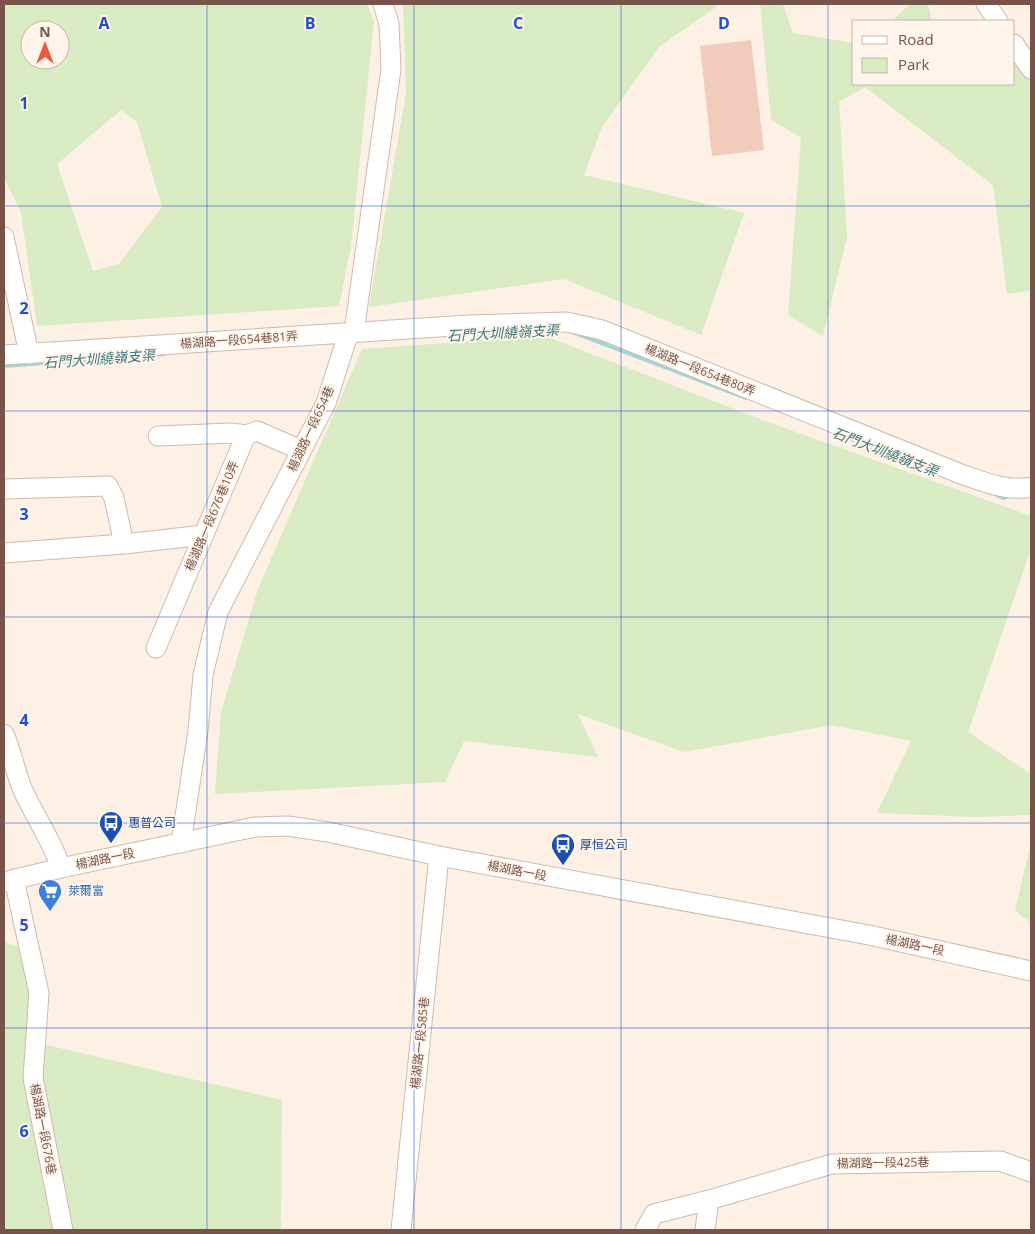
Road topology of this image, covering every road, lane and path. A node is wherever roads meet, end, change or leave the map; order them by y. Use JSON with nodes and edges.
{"nodes":[{"id":1,"x":383,"y":4,"type":"edge"},
{"id":2,"x":986,"y":4,"type":"edge"},
{"id":3,"x":997,"y":20,"type":"edge"},
{"id":4,"x":1015,"y":45,"type":"edge"},
{"id":5,"x":1031,"y":69,"type":"edge"},
{"id":6,"x":4,"y":237,"type":"edge"},
{"id":7,"x":348,"y":341,"type":"junction"},
{"id":8,"x":29,"y":354,"type":"junction"},
{"id":9,"x":4,"y":355,"type":"edge"},
{"id":10,"x":246,"y":435,"type":"junction"},
{"id":11,"x":158,"y":436,"type":"dead end"},
{"id":12,"x":296,"y":448,"type":"dead end"},
{"id":13,"x":1031,"y":488,"type":"edge"},
{"id":14,"x":4,"y":489,"type":"edge"},
{"id":15,"x":204,"y":535,"type":"junction"},
{"id":16,"x":124,"y":544,"type":"junction"},
{"id":17,"x":4,"y":553,"type":"edge"},
{"id":18,"x":156,"y":648,"type":"dead end"},
{"id":19,"x":4,"y":734,"type":"edge"},
{"id":20,"x":181,"y":843,"type":"junction"},
{"id":21,"x":439,"y":856,"type":"junction"},
{"id":22,"x":61,"y":868,"type":"junction"},
{"id":23,"x":9,"y":880,"type":"edge"},
{"id":24,"x":1031,"y":971,"type":"edge"},
{"id":25,"x":1031,"y":1172,"type":"edge"},
{"id":26,"x":709,"y":1200,"type":"junction"},
{"id":27,"x":63,"y":1230,"type":"edge"},
{"id":28,"x":401,"y":1230,"type":"edge"},
{"id":29,"x":644,"y":1230,"type":"edge"},
{"id":30,"x":705,"y":1230,"type":"edge"}],
"edges":[{"from":1,"to":7,"type":"street","name":"楊湖路一段654巷"},
{"from":2,"to":3,"type":"street"},
{"from":4,"to":5,"type":"street"},
{"from":6,"to":8,"type":"street"},
{"from":7,"to":8,"type":"street","name":"楊湖路一段654巷81弄"},
{"from":7,"to":13,"type":"street","name":"楊湖路一段654巷80弄"},
{"from":7,"to":20,"type":"street","name":"楊湖路一段654巷"},
{"from":8,"to":9,"type":"street","name":"楊湖路一段654巷81弄"},
{"from":10,"to":11,"type":"street"},
{"from":10,"to":12,"type":"street"},
{"from":10,"to":15,"type":"street","name":"楊湖路一段676巷10弄"},
{"from":14,"to":16,"type":"street"},
{"from":15,"to":16,"type":"street"},
{"from":15,"to":18,"type":"street","name":"楊湖路一段676巷10弄"},
{"from":16,"to":17,"type":"street"},
{"from":19,"to":22,"type":"street"},
{"from":20,"to":21,"type":"street","name":"楊湖路一段"},
{"from":20,"to":22,"type":"street","name":"楊湖路一段"},
{"from":21,"to":24,"type":"street","name":"楊湖路一段"},
{"from":21,"to":28,"type":"street","name":"楊湖路一段585巷"},
{"from":22,"to":23,"type":"street","name":"楊湖路一段"},
{"from":23,"to":27,"type":"street","name":"楊湖路一段676巷"},
{"from":25,"to":26,"type":"street","name":"楊湖路一段425巷"},
{"from":26,"to":29,"type":"street"},
{"from":26,"to":30,"type":"street"}]}
